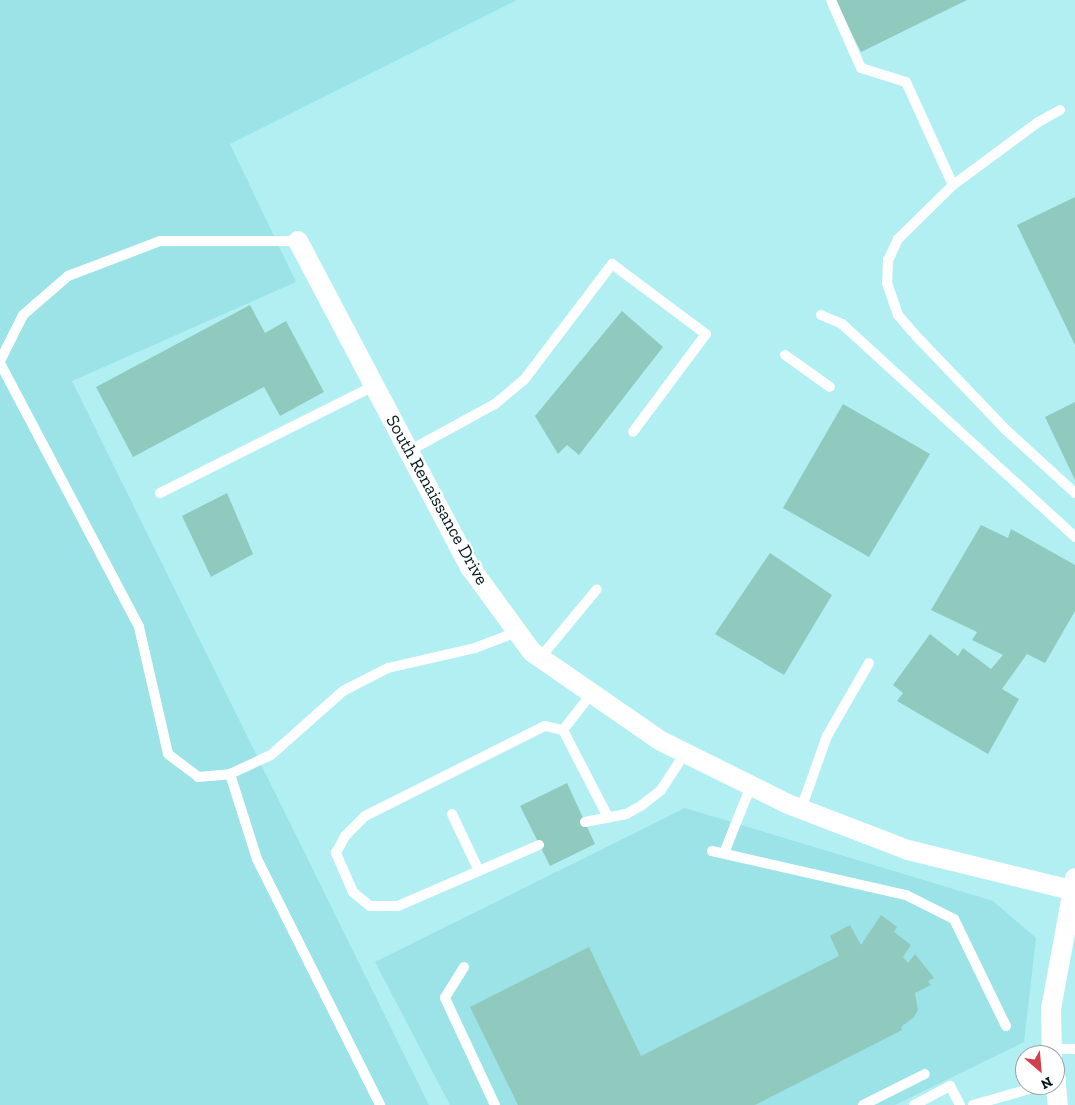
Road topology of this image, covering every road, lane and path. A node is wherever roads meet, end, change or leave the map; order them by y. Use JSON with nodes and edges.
{"nodes":[{"id":1,"x":831,"y":0,"type":"edge"},
{"id":2,"x":1060,"y":110,"type":"dead end"},
{"id":3,"x":953,"y":185,"type":"junction"},
{"id":4,"x":298,"y":241,"type":"joint"},
{"id":5,"x":821,"y":315,"type":"dead end"},
{"id":6,"x":785,"y":354,"type":"dead end"},
{"id":7,"x":0,"y":362,"type":"edge"},
{"id":8,"x":374,"y":386,"type":"junction"},
{"id":9,"x":830,"y":387,"type":"dead end"},
{"id":10,"x":633,"y":432,"type":"dead end"},
{"id":11,"x":409,"y":451,"type":"junction"},
{"id":12,"x":1075,"y":493,"type":"edge"},
{"id":13,"x":160,"y":494,"type":"dead end"},
{"id":14,"x":1075,"y":537,"type":"edge"},
{"id":15,"x":597,"y":589,"type":"dead end"},
{"id":16,"x":517,"y":632,"type":"junction"},
{"id":17,"x":540,"y":658,"type":"junction"},
{"id":18,"x":869,"y":663,"type":"dead end"},
{"id":19,"x":592,"y":694,"type":"junction"},
{"id":20,"x":563,"y":730,"type":"junction"},
{"id":21,"x":685,"y":753,"type":"junction"},
{"id":22,"x":230,"y":774,"type":"junction"},
{"id":23,"x":752,"y":786,"type":"junction"},
{"id":24,"x":801,"y":809,"type":"junction"},
{"id":25,"x":452,"y":814,"type":"dead end"},
{"id":26,"x":608,"y":817,"type":"junction"},
{"id":27,"x":585,"y":822,"type":"dead end"},
{"id":28,"x":539,"y":845,"type":"dead end"},
{"id":29,"x":712,"y":851,"type":"dead end"},
{"id":30,"x":724,"y":853,"type":"junction"},
{"id":31,"x":479,"y":871,"type":"junction"},
{"id":32,"x":1073,"y":884,"type":"edge"},
{"id":33,"x":464,"y":967,"type":"dead end"},
{"id":34,"x":1006,"y":1026,"type":"dead end"},
{"id":35,"x":1051,"y":1045,"type":"edge"},
{"id":36,"x":925,"y":1074,"type":"dead end"},
{"id":37,"x":1015,"y":1092,"type":"edge"},
{"id":38,"x":380,"y":1105,"type":"edge"},
{"id":39,"x":495,"y":1105,"type":"edge"},
{"id":40,"x":863,"y":1105,"type":"edge"},
{"id":41,"x":914,"y":1105,"type":"edge"},
{"id":42,"x":960,"y":1105,"type":"edge"},
{"id":43,"x":973,"y":1105,"type":"edge"}],
"edges":[{"from":1,"to":3,"type":"lane"},
{"from":2,"to":3,"type":"lane"},
{"from":3,"to":12,"type":"lane"},
{"from":4,"to":7,"type":"lane"},
{"from":4,"to":8,"type":"street","name":"South Renaissance Drive"},
{"from":5,"to":14,"type":"lane"},
{"from":6,"to":9,"type":"lane"},
{"from":7,"to":22,"type":"lane"},
{"from":8,"to":11,"type":"street","name":"South Renaissance Drive"},
{"from":8,"to":13,"type":"lane"},
{"from":10,"to":11,"type":"lane"},
{"from":11,"to":16,"type":"street","name":"South Renaissance Drive"},
{"from":15,"to":17,"type":"lane"},
{"from":16,"to":17,"type":"street","name":"South Renaissance Drive"},
{"from":16,"to":22,"type":"lane"},
{"from":17,"to":19,"type":"street","name":"South Renaissance Drive"},
{"from":18,"to":24,"type":"lane"},
{"from":19,"to":20,"type":"lane"},
{"from":19,"to":21,"type":"street","name":"South Renaissance Drive"},
{"from":20,"to":26,"type":"lane"},
{"from":20,"to":31,"type":"lane"},
{"from":21,"to":23,"type":"street","name":"South Renaissance Drive"},
{"from":21,"to":26,"type":"lane"},
{"from":22,"to":38,"type":"lane"},
{"from":23,"to":24,"type":"street","name":"South Renaissance Drive"},
{"from":23,"to":30,"type":"lane"},
{"from":24,"to":32,"type":"street","name":"South Renaissance Drive"},
{"from":25,"to":31,"type":"lane"},
{"from":26,"to":27,"type":"lane"},
{"from":28,"to":31,"type":"lane"},
{"from":29,"to":30,"type":"lane"},
{"from":30,"to":34,"type":"lane"},
{"from":32,"to":35,"type":"street"},
{"from":33,"to":39,"type":"lane"},
{"from":36,"to":40,"type":"lane"},
{"from":37,"to":43,"type":"lane"},
{"from":41,"to":42,"type":"lane"}]}
